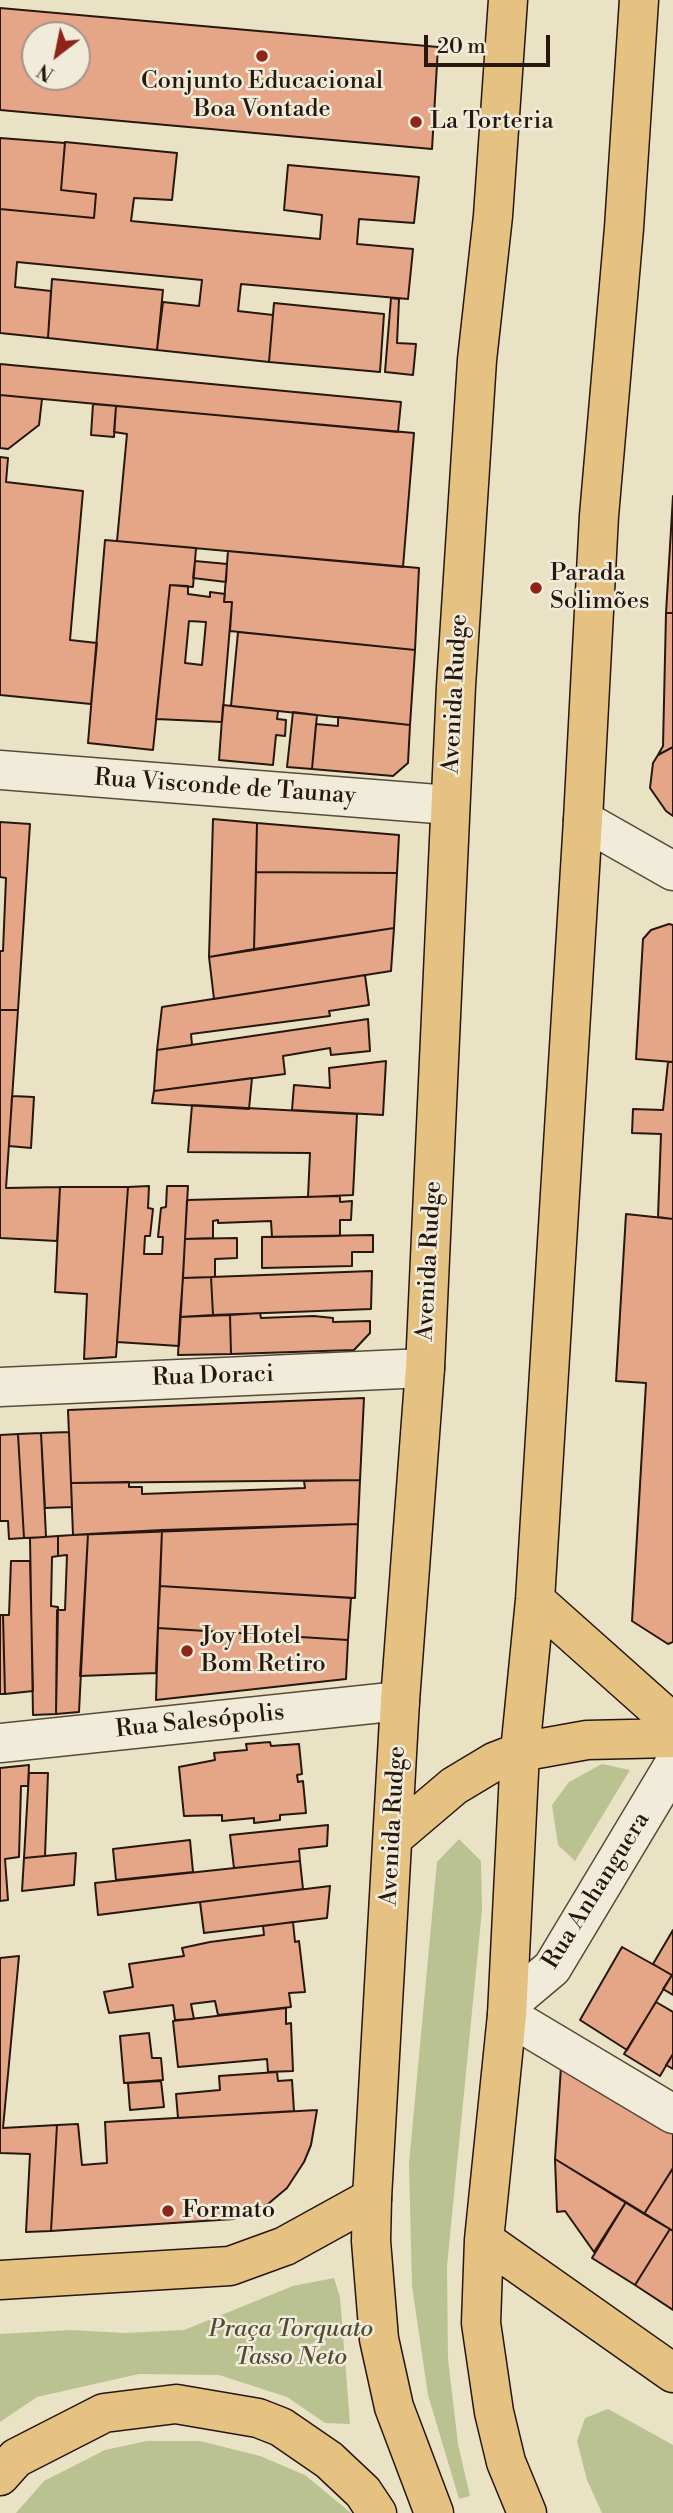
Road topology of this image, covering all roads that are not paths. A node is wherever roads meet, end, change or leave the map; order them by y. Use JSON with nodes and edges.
{"nodes":[{"id":1,"x":508,"y":0,"type":"edge"},
{"id":2,"x":639,"y":0,"type":"edge"},
{"id":3,"x":0,"y":770,"type":"edge"},
{"id":4,"x":450,"y":805,"type":"junction"},
{"id":5,"x":583,"y":820,"type":"junction"},
{"id":6,"x":673,"y":871,"type":"edge"},
{"id":7,"x":425,"y":1368,"type":"junction"},
{"id":8,"x":0,"y":1387,"type":"edge"},
{"id":9,"x":535,"y":1600,"type":"junction"},
{"id":10,"x":400,"y":1701,"type":"junction"},
{"id":11,"x":673,"y":1723,"type":"edge"},
{"id":12,"x":673,"y":1738,"type":"edge"},
{"id":13,"x":0,"y":1743,"type":"edge"},
{"id":14,"x":520,"y":1752,"type":"junction"},
{"id":15,"x":673,"y":1766,"type":"edge"},
{"id":16,"x":394,"y":1837,"type":"junction"},
{"id":17,"x":507,"y":2010,"type":"junction"},
{"id":18,"x":673,"y":2114,"type":"edge"},
{"id":19,"x":372,"y":2198,"type":"junction"},
{"id":20,"x":484,"y":2241,"type":"junction"},
{"id":21,"x":0,"y":2280,"type":"edge"},
{"id":22,"x":673,"y":2373,"type":"edge"},
{"id":23,"x":0,"y":2476,"type":"edge"},
{"id":24,"x":377,"y":2513,"type":"edge"},
{"id":25,"x":434,"y":2513,"type":"edge"},
{"id":26,"x":527,"y":2513,"type":"edge"}],
"edges":[{"from":1,"to":4,"type":"main road","name":"Avenida Rudge"},
{"from":2,"to":5,"type":"main road"},
{"from":3,"to":4,"type":"street","name":"Rua Visconde de Taunay"},
{"from":4,"to":7,"type":"main road","name":"Avenida Rudge"},
{"from":5,"to":6,"type":"street"},
{"from":5,"to":9,"type":"main road"},
{"from":7,"to":8,"type":"street","name":"Rua Doraci"},
{"from":7,"to":10,"type":"main road","name":"Avenida Rudge"},
{"from":9,"to":11,"type":"main road"},
{"from":9,"to":14,"type":"main road"},
{"from":10,"to":13,"type":"street","name":"Rua Salesópolis"},
{"from":10,"to":16,"type":"main road","name":"Avenida Rudge"},
{"from":12,"to":14,"type":"main road"},
{"from":14,"to":16,"type":"main road"},
{"from":14,"to":17,"type":"main road"},
{"from":15,"to":17,"type":"street","name":"Rua Anhanguera"},
{"from":16,"to":19,"type":"main road","name":"Avenida Rudge"},
{"from":17,"to":18,"type":"street"},
{"from":17,"to":20,"type":"main road"},
{"from":19,"to":21,"type":"main road"},
{"from":19,"to":25,"type":"main road","name":"Avenida Rudge"},
{"from":20,"to":22,"type":"main road"},
{"from":20,"to":26,"type":"main road"},
{"from":23,"to":24,"type":"main road"}]}
